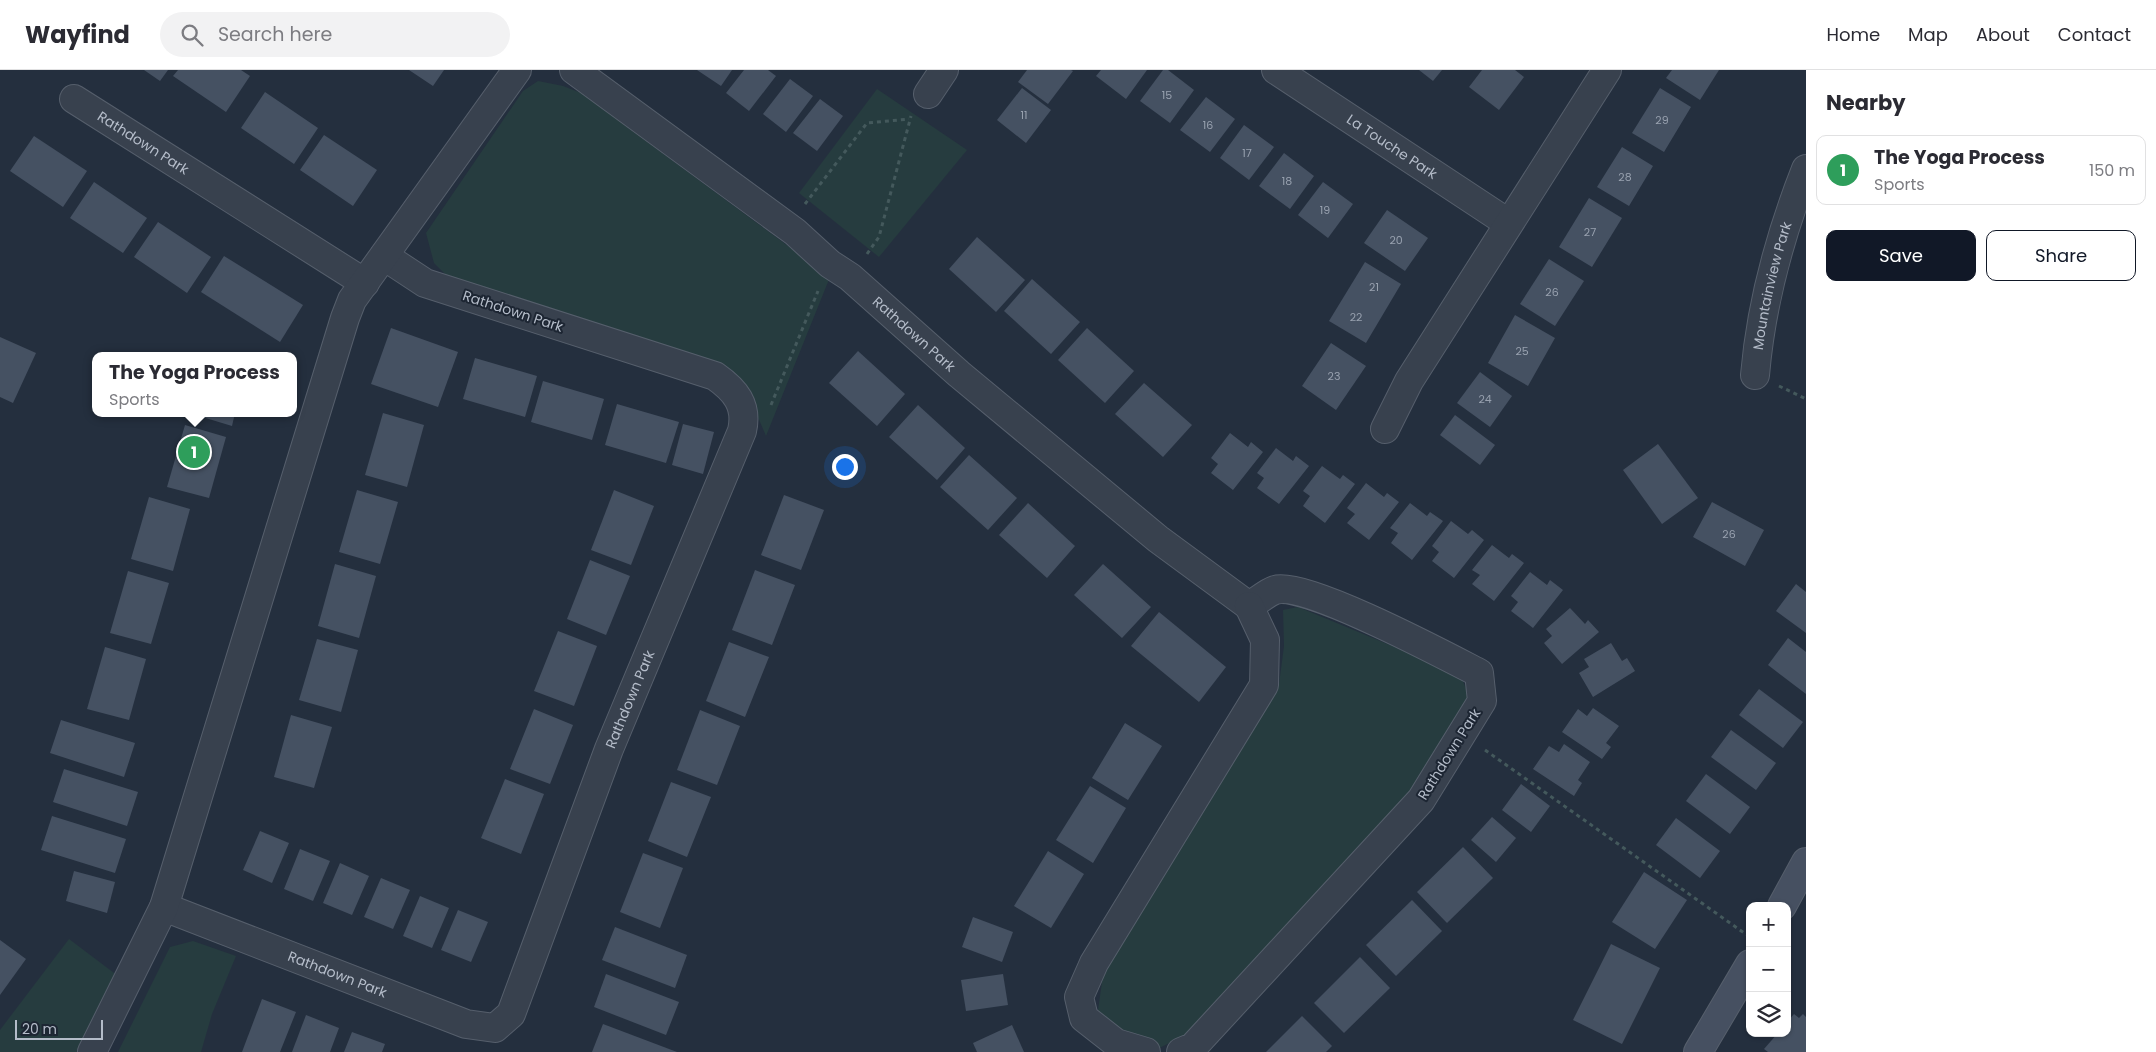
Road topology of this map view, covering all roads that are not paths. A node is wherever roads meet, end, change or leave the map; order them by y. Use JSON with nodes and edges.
{"nodes":[{"id":1,"x":517,"y":70,"type":"edge"},
{"id":2,"x":574,"y":70,"type":"edge"},
{"id":3,"x":944,"y":70,"type":"edge"},
{"id":4,"x":1276,"y":70,"type":"edge"},
{"id":5,"x":1607,"y":70,"type":"edge"},
{"id":6,"x":928,"y":94,"type":"road end"},
{"id":7,"x":74,"y":99,"type":"dead end"},
{"id":8,"x":1806,"y":169,"type":"edge"},
{"id":9,"x":1508,"y":223,"type":"junction"},
{"id":10,"x":384,"y":256,"type":"junction"},
{"id":11,"x":364,"y":283,"type":"junction"},
{"id":12,"x":1755,"y":375,"type":"dead end"},
{"id":13,"x":1385,"y":430,"type":"dead end"},
{"id":14,"x":1249,"y":606,"type":"junction"},
{"id":15,"x":1806,"y":862,"type":"edge"},
{"id":16,"x":1784,"y":902,"type":"edge"},
{"id":17,"x":164,"y":906,"type":"junction"},
{"id":18,"x":1746,"y":971,"type":"edge"},
{"id":19,"x":92,"y":1052,"type":"edge"},
{"id":20,"x":1146,"y":1052,"type":"edge"},
{"id":21,"x":1181,"y":1052,"type":"edge"},
{"id":22,"x":1698,"y":1052,"type":"edge"}],
"edges":[{"from":1,"to":10,"type":"street"},
{"from":2,"to":14,"type":"street","name":"Rathdown Park"},
{"from":3,"to":6,"type":"street"},
{"from":4,"to":9,"type":"street","name":"La Touche Park"},
{"from":5,"to":9,"type":"street"},
{"from":7,"to":11,"type":"street","name":"Rathdown Park"},
{"from":8,"to":12,"type":"street","name":"Mountainview Park"},
{"from":9,"to":13,"type":"street"},
{"from":10,"to":11,"type":"street"},
{"from":10,"to":17,"type":"street","name":"Rathdown Park"},
{"from":11,"to":17,"type":"street"},
{"from":14,"to":20,"type":"street","name":"Rathdown Park"},
{"from":14,"to":21,"type":"street","name":"Rathdown Park"},
{"from":15,"to":16,"type":"main road"},
{"from":17,"to":19,"type":"street"},
{"from":18,"to":22,"type":"main road"}]}
